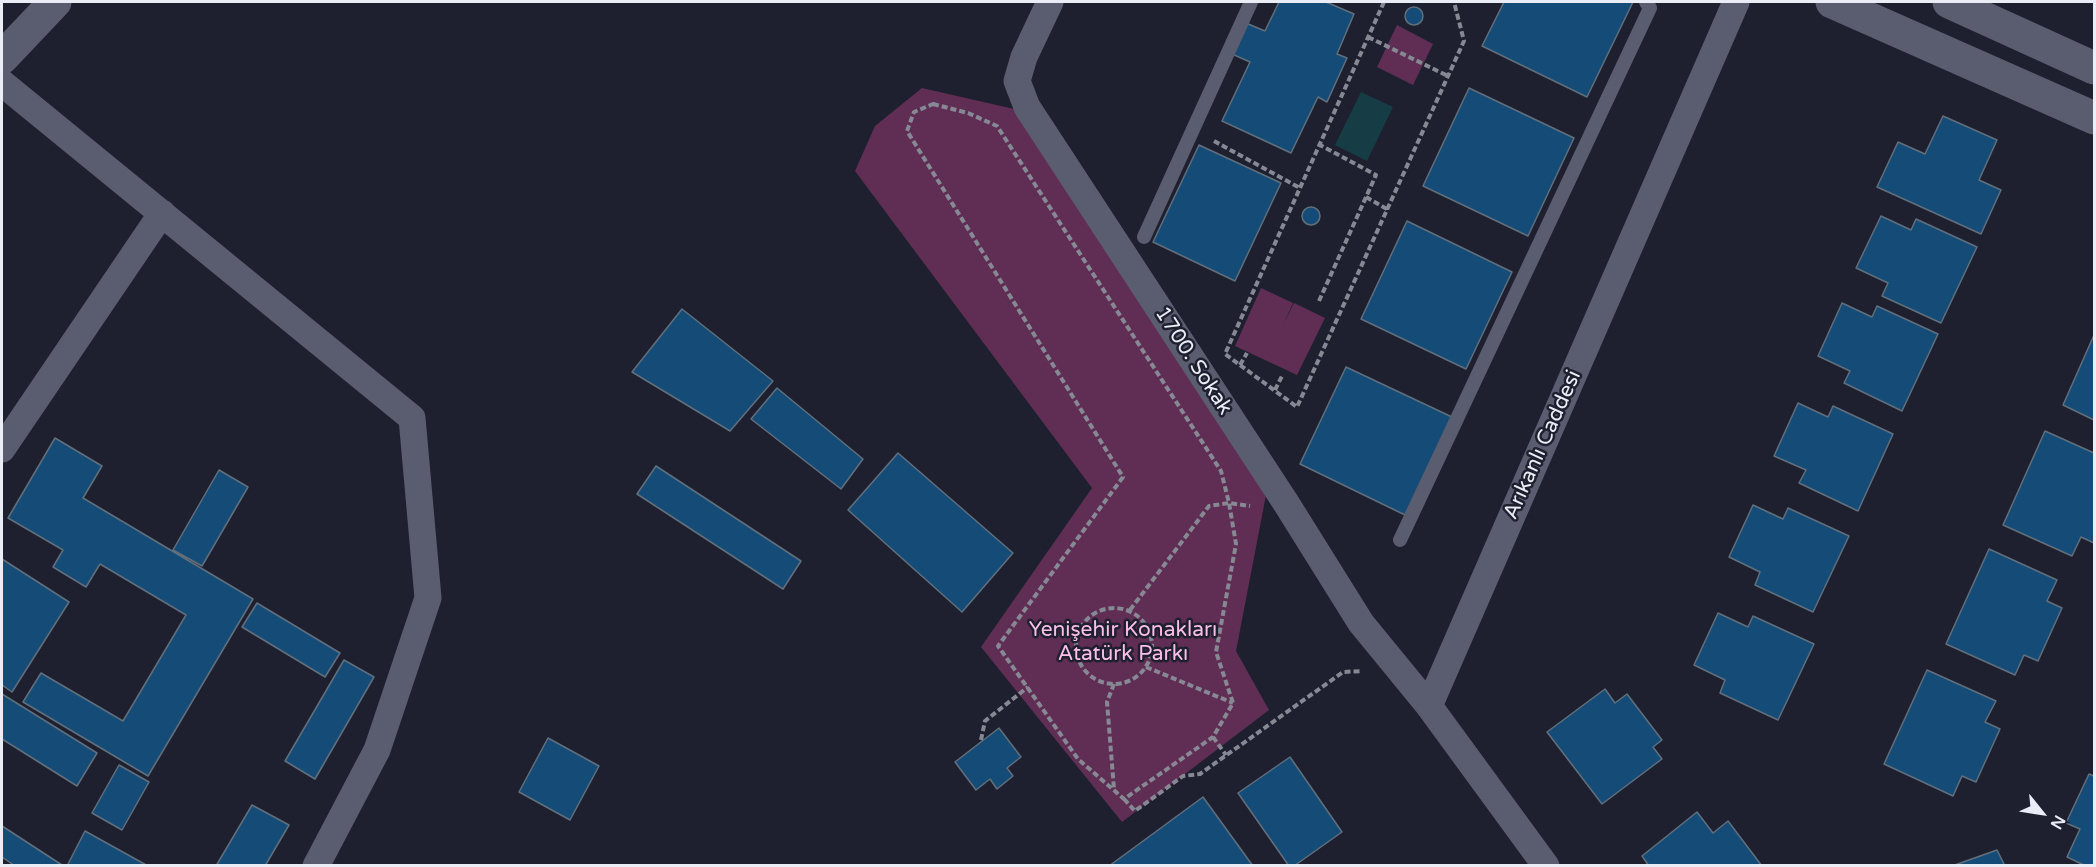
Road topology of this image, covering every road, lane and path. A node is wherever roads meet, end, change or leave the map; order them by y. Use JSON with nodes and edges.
{"nodes":[{"id":1,"x":55,"y":2,"type":"edge"},
{"id":2,"x":1050,"y":2,"type":"edge"},
{"id":3,"x":1251,"y":2,"type":"edge"},
{"id":4,"x":1384,"y":2,"type":"edge"},
{"id":5,"x":1454,"y":2,"type":"edge"},
{"id":6,"x":1646,"y":2,"type":"edge"},
{"id":7,"x":1736,"y":2,"type":"edge"},
{"id":8,"x":1832,"y":2,"type":"edge"},
{"id":9,"x":1949,"y":2,"type":"edge"},
{"id":10,"x":1368,"y":37,"type":"junction"},
{"id":11,"x":2,"y":58,"type":"edge"},
{"id":12,"x":2094,"y":68,"type":"edge"},
{"id":13,"x":1448,"y":76,"type":"junction"},
{"id":14,"x":2,"y":82,"type":"edge"},
{"id":15,"x":2094,"y":118,"type":"edge"},
{"id":16,"x":1193,"y":129,"type":"junction"},
{"id":17,"x":1320,"y":145,"type":"junction"},
{"id":18,"x":1300,"y":188,"type":"junction"},
{"id":19,"x":1366,"y":197,"type":"junction"},
{"id":20,"x":1387,"y":209,"type":"junction"},
{"id":21,"x":162,"y":213,"type":"junction"},
{"id":22,"x":1144,"y":237,"type":"dead end"},
{"id":23,"x":1319,"y":300,"type":"dead end"},
{"id":24,"x":1247,"y":353,"type":"dead end"},
{"id":25,"x":1240,"y":365,"type":"junction"},
{"id":26,"x":1282,"y":376,"type":"dead end"},
{"id":27,"x":1275,"y":390,"type":"junction"},
{"id":28,"x":2,"y":448,"type":"edge"},
{"id":29,"x":1229,"y":503,"type":"junction"},
{"id":30,"x":1286,"y":503,"type":"junction"},
{"id":31,"x":1400,"y":540,"type":"dead end"},
{"id":32,"x":1130,"y":610,"type":"junction"},
{"id":33,"x":1146,"y":667,"type":"junction"},
{"id":34,"x":1398,"y":669,"type":"junction"},
{"id":35,"x":1114,"y":684,"type":"junction"},
{"id":36,"x":1028,"y":687,"type":"junction"},
{"id":37,"x":1233,"y":703,"type":"junction"},
{"id":38,"x":1429,"y":706,"type":"junction"},
{"id":39,"x":1214,"y":737,"type":"junction"},
{"id":40,"x":981,"y":740,"type":"dead end"},
{"id":41,"x":1226,"y":755,"type":"junction"},
{"id":42,"x":1114,"y":790,"type":"junction"},
{"id":43,"x":1124,"y":799,"type":"junction"},
{"id":44,"x":315,"y":866,"type":"edge"},
{"id":45,"x":1546,"y":866,"type":"edge"}],
"edges":[{"from":1,"to":11,"type":"street"},
{"from":2,"to":30,"type":"street","name":"1700. Sokak"},
{"from":3,"to":16,"type":"lane"},
{"from":4,"to":10,"type":"path"},
{"from":5,"to":13,"type":"path"},
{"from":6,"to":31,"type":"lane"},
{"from":7,"to":38,"type":"street","name":"Arıkanlı Caddesi"},
{"from":8,"to":15,"type":"street"},
{"from":9,"to":12,"type":"street"},
{"from":10,"to":13,"type":"path"},
{"from":10,"to":17,"type":"path"},
{"from":13,"to":20,"type":"path"},
{"from":14,"to":21,"type":"street"},
{"from":16,"to":18,"type":"path"},
{"from":16,"to":22,"type":"lane"},
{"from":17,"to":18,"type":"path"},
{"from":17,"to":19,"type":"path"},
{"from":18,"to":25,"type":"path"},
{"from":19,"to":20,"type":"path"},
{"from":19,"to":23,"type":"path"},
{"from":20,"to":27,"type":"path"},
{"from":21,"to":28,"type":"street"},
{"from":21,"to":44,"type":"street"},
{"from":24,"to":25,"type":"path"},
{"from":25,"to":27,"type":"path"},
{"from":26,"to":27,"type":"path"},
{"from":29,"to":30,"type":"path"},
{"from":29,"to":32,"type":"path"},
{"from":29,"to":36,"type":"path"},
{"from":29,"to":37,"type":"path"},
{"from":30,"to":34,"type":"street","name":"1700. Sokak"},
{"from":32,"to":33,"type":"path"},
{"from":32,"to":35,"type":"path"},
{"from":33,"to":35,"type":"path"},
{"from":33,"to":37,"type":"path"},
{"from":34,"to":38,"type":"street","name":"1700. Sokak"},
{"from":34,"to":41,"type":"path"},
{"from":35,"to":42,"type":"path"},
{"from":36,"to":40,"type":"path"},
{"from":36,"to":42,"type":"path"},
{"from":37,"to":39,"type":"path"},
{"from":38,"to":45,"type":"street"},
{"from":39,"to":41,"type":"path"},
{"from":39,"to":43,"type":"path"},
{"from":41,"to":43,"type":"path"},
{"from":42,"to":43,"type":"path"}]}
